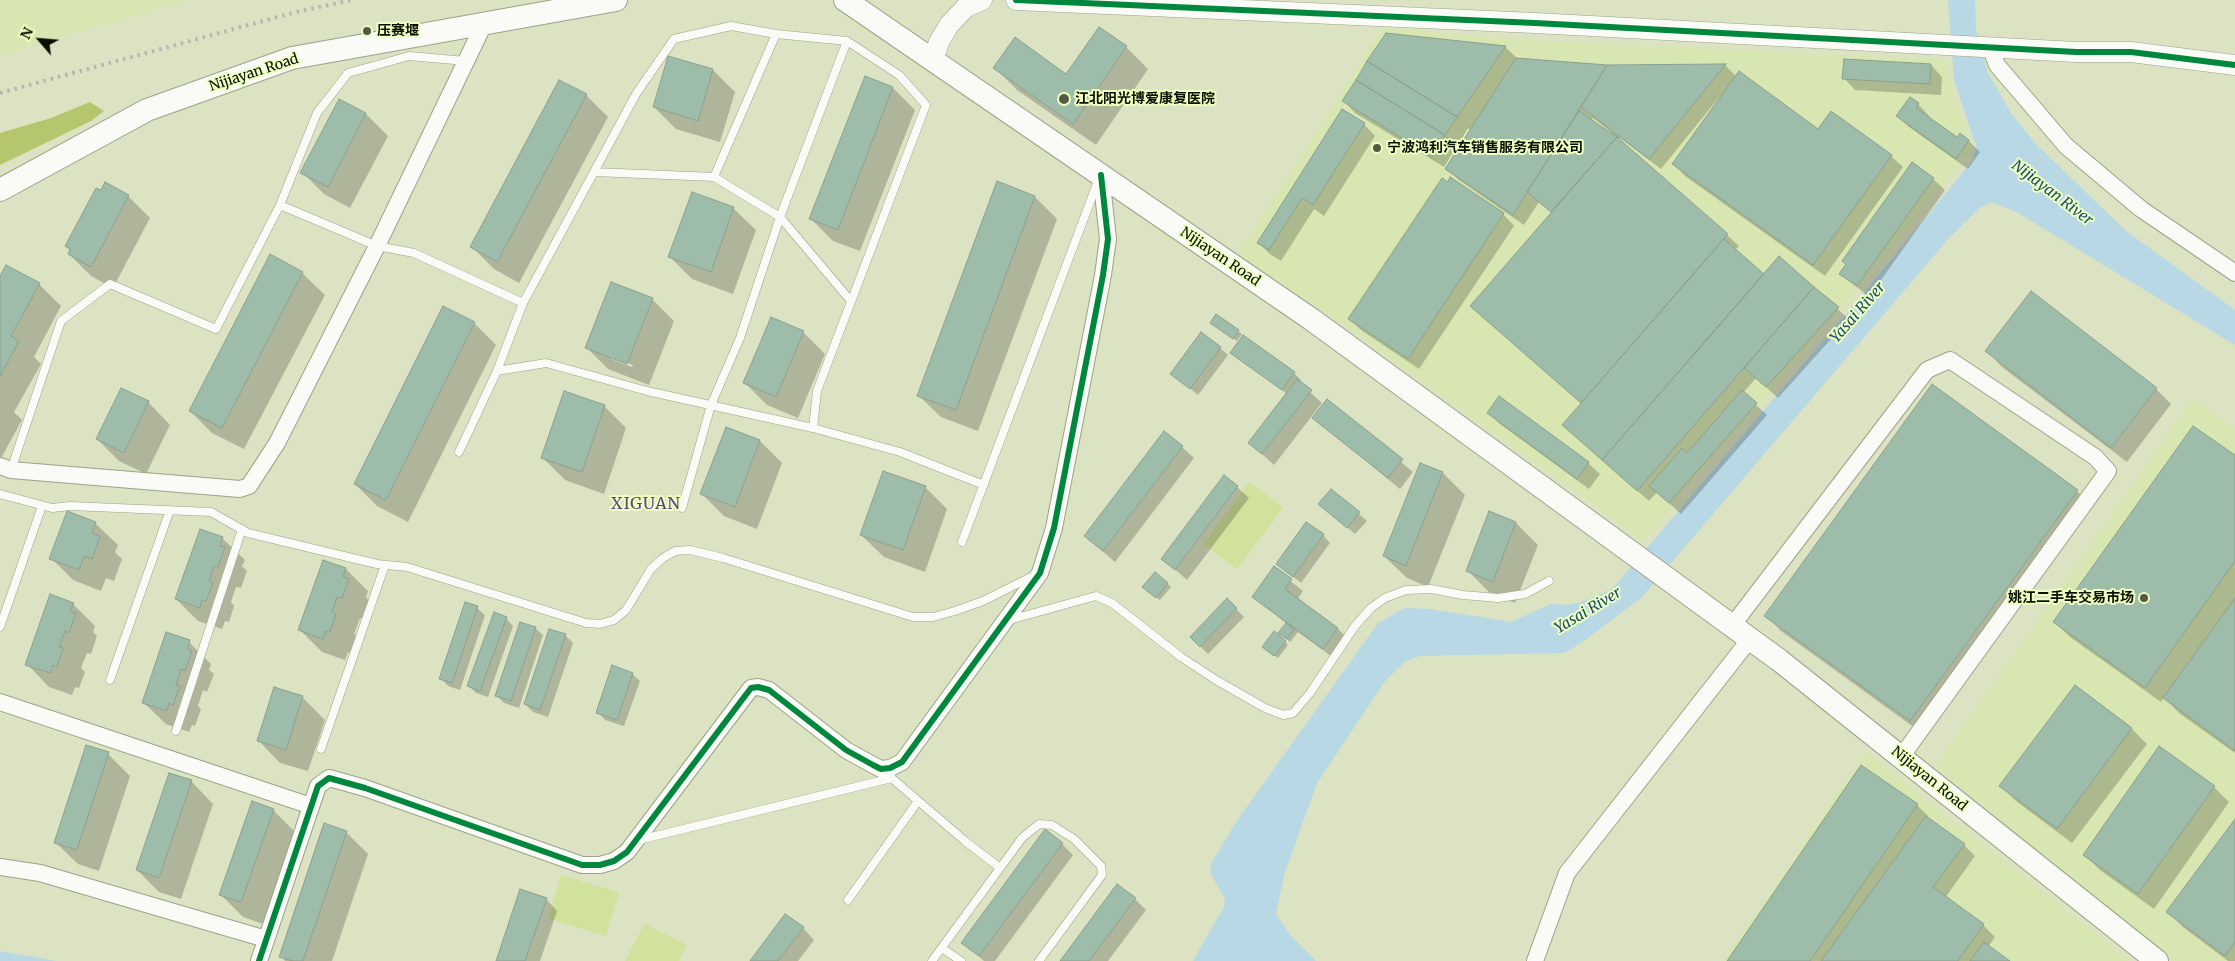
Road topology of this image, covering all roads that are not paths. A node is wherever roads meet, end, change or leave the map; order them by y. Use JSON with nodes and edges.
{"nodes":[{"id":1,"x":616,"y":0,"type":"edge"},
{"id":2,"x":845,"y":0,"type":"edge"},
{"id":3,"x":982,"y":0,"type":"edge"},
{"id":4,"x":1016,"y":0,"type":"edge"},
{"id":5,"x":484,"y":24,"type":"junction"},
{"id":6,"x":776,"y":34,"type":"junction"},
{"id":7,"x":848,"y":41,"type":"junction"},
{"id":8,"x":1989,"y":46,"type":"junction"},
{"id":9,"x":933,"y":60,"type":"junction"},
{"id":10,"x":466,"y":61,"type":"junction"},
{"id":11,"x":2235,"y":65,"type":"edge"},
{"id":12,"x":594,"y":172,"type":"junction"},
{"id":13,"x":1101,"y":175,"type":"junction"},
{"id":14,"x":714,"y":177,"type":"junction"},
{"id":15,"x":0,"y":190,"type":"edge"},
{"id":16,"x":280,"y":205,"type":"junction"},
{"id":17,"x":780,"y":217,"type":"junction"},
{"id":18,"x":378,"y":246,"type":"junction"},
{"id":19,"x":2235,"y":273,"type":"edge"},
{"id":20,"x":850,"y":300,"type":"junction"},
{"id":21,"x":523,"y":303,"type":"junction"},
{"id":22,"x":497,"y":371,"type":"junction"},
{"id":23,"x":711,"y":405,"type":"junction"},
{"id":24,"x":813,"y":428,"type":"junction"},
{"id":25,"x":459,"y":452,"type":"dead end"},
{"id":26,"x":6,"y":468,"type":"edge"},
{"id":27,"x":984,"y":485,"type":"junction"},
{"id":28,"x":0,"y":494,"type":"edge"},
{"id":29,"x":42,"y":506,"type":"junction"},
{"id":30,"x":682,"y":508,"type":"dead end"},
{"id":31,"x":170,"y":510,"type":"junction"},
{"id":32,"x":242,"y":529,"type":"junction"},
{"id":33,"x":962,"y":542,"type":"dead end"},
{"id":34,"x":385,"y":565,"type":"junction"},
{"id":35,"x":1040,"y":573,"type":"junction"},
{"id":36,"x":1549,"y":581,"type":"dead end"},
{"id":37,"x":1007,"y":621,"type":"junction"},
{"id":38,"x":1732,"y":626,"type":"junction"},
{"id":39,"x":0,"y":627,"type":"edge"},
{"id":40,"x":1750,"y":639,"type":"junction"},
{"id":41,"x":110,"y":680,"type":"dead end"},
{"id":42,"x":0,"y":702,"type":"edge"},
{"id":43,"x":176,"y":732,"type":"dead end"},
{"id":44,"x":321,"y":749,"type":"dead end"},
{"id":45,"x":1901,"y":757,"type":"junction"},
{"id":46,"x":887,"y":773,"type":"junction"},
{"id":47,"x":918,"y":801,"type":"junction"},
{"id":48,"x":311,"y":806,"type":"junction"},
{"id":49,"x":636,"y":841,"type":"junction"},
{"id":50,"x":0,"y":866,"type":"edge"},
{"id":51,"x":1000,"y":868,"type":"junction"},
{"id":52,"x":848,"y":900,"type":"dead end"},
{"id":53,"x":266,"y":939,"type":"junction"},
{"id":54,"x":942,"y":948,"type":"junction"},
{"id":55,"x":259,"y":961,"type":"edge"},
{"id":56,"x":932,"y":961,"type":"edge"},
{"id":57,"x":961,"y":961,"type":"edge"},
{"id":58,"x":1039,"y":961,"type":"edge"},
{"id":59,"x":1535,"y":961,"type":"edge"},
{"id":60,"x":2157,"y":961,"type":"edge"}],
"edges":[{"from":1,"to":5,"type":"main road","name":"Nijiayan Road"},
{"from":2,"to":9,"type":"main road","name":"Nijiayan Road"},
{"from":3,"to":9,"type":"street"},
{"from":4,"to":8,"type":"street"},
{"from":5,"to":10,"type":"street"},
{"from":5,"to":15,"type":"main road","name":"Nijiayan Road"},
{"from":6,"to":7,"type":"lane"},
{"from":6,"to":12,"type":"lane"},
{"from":6,"to":14,"type":"lane"},
{"from":7,"to":17,"type":"lane"},
{"from":7,"to":20,"type":"lane"},
{"from":8,"to":11,"type":"street"},
{"from":8,"to":19,"type":"street"},
{"from":9,"to":13,"type":"main road","name":"Nijiayan Road"},
{"from":10,"to":16,"type":"lane"},
{"from":10,"to":18,"type":"street"},
{"from":12,"to":14,"type":"lane"},
{"from":12,"to":21,"type":"lane"},
{"from":13,"to":27,"type":"lane"},
{"from":13,"to":35,"type":"street"},
{"from":13,"to":38,"type":"main road","name":"Nijiayan Road"},
{"from":14,"to":17,"type":"lane"},
{"from":16,"to":18,"type":"lane"},
{"from":16,"to":26,"type":"lane"},
{"from":17,"to":20,"type":"lane"},
{"from":17,"to":23,"type":"lane"},
{"from":18,"to":21,"type":"lane"},
{"from":18,"to":26,"type":"street"},
{"from":20,"to":24,"type":"lane"},
{"from":21,"to":22,"type":"lane"},
{"from":22,"to":23,"type":"lane"},
{"from":22,"to":25,"type":"lane"},
{"from":23,"to":24,"type":"lane"},
{"from":23,"to":30,"type":"lane"},
{"from":24,"to":27,"type":"lane"},
{"from":27,"to":33,"type":"lane"},
{"from":28,"to":29,"type":"lane"},
{"from":29,"to":31,"type":"lane"},
{"from":29,"to":39,"type":"lane"},
{"from":31,"to":32,"type":"lane"},
{"from":31,"to":41,"type":"lane"},
{"from":32,"to":34,"type":"lane"},
{"from":32,"to":43,"type":"lane"},
{"from":34,"to":35,"type":"lane"},
{"from":34,"to":44,"type":"lane"},
{"from":35,"to":37,"type":"street"},
{"from":36,"to":37,"type":"lane"},
{"from":37,"to":46,"type":"street"},
{"from":38,"to":40,"type":"main road","name":"Nijiayan Road"},
{"from":38,"to":45,"type":"street"},
{"from":40,"to":45,"type":"main road","name":"Nijiayan Road"},
{"from":40,"to":59,"type":"street"},
{"from":42,"to":48,"type":"street"},
{"from":45,"to":60,"type":"main road","name":"Nijiayan Road"},
{"from":46,"to":47,"type":"lane"},
{"from":46,"to":49,"type":"lane"},
{"from":46,"to":49,"type":"street"},
{"from":47,"to":51,"type":"lane"},
{"from":47,"to":52,"type":"lane"},
{"from":48,"to":49,"type":"street"},
{"from":48,"to":53,"type":"street"},
{"from":50,"to":53,"type":"street"},
{"from":51,"to":54,"type":"lane"},
{"from":51,"to":58,"type":"lane"},
{"from":53,"to":55,"type":"street"},
{"from":54,"to":56,"type":"lane"},
{"from":54,"to":57,"type":"lane"}]}
